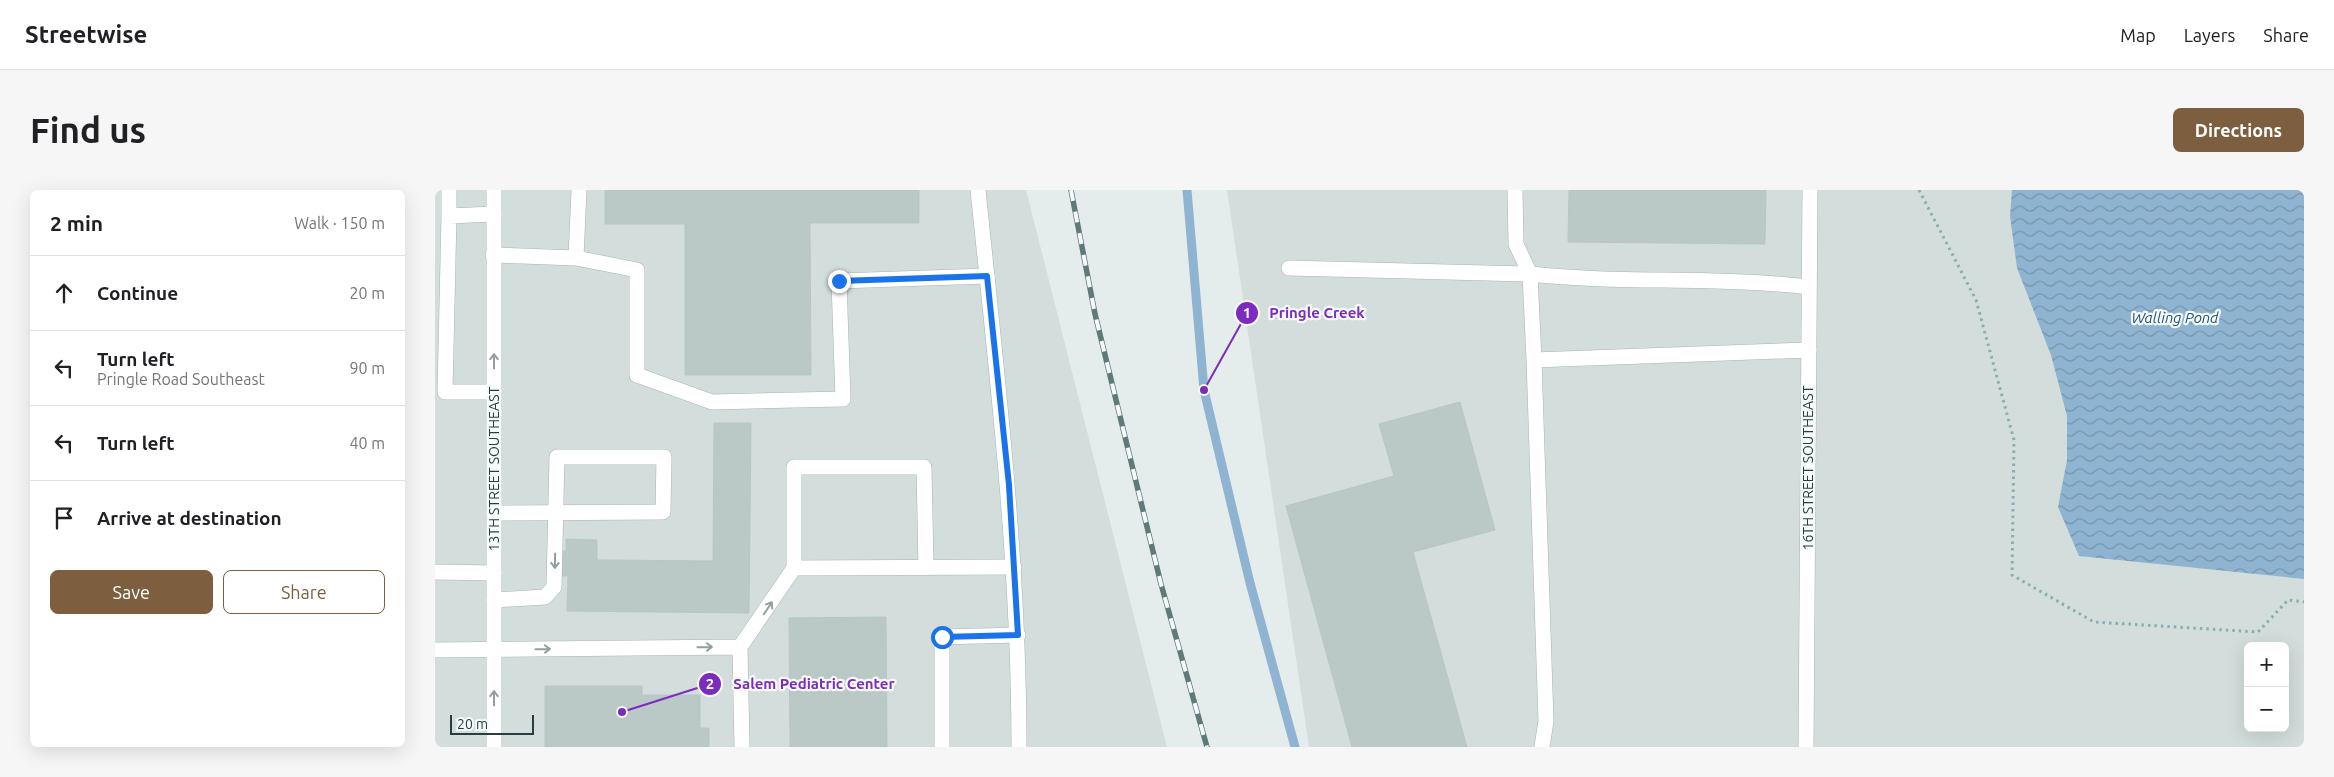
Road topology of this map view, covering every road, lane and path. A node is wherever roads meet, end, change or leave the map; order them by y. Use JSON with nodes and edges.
{"nodes":[{"id":1,"x":449,"y":190,"type":"edge"},
{"id":2,"x":493,"y":190,"type":"edge"},
{"id":3,"x":579,"y":190,"type":"edge"},
{"id":4,"x":978,"y":190,"type":"edge"},
{"id":5,"x":1515,"y":190,"type":"edge"},
{"id":6,"x":1810,"y":190,"type":"edge"},
{"id":7,"x":1919,"y":190,"type":"edge"},
{"id":8,"x":494,"y":214,"type":"junction"},
{"id":9,"x":449,"y":216,"type":"junction"},
{"id":10,"x":493,"y":255,"type":"junction"},
{"id":11,"x":577,"y":258,"type":"junction"},
{"id":12,"x":1289,"y":268,"type":"dead end"},
{"id":13,"x":1530,"y":274,"type":"junction"},
{"id":14,"x":987,"y":276,"type":"junction"},
{"id":15,"x":1809,"y":287,"type":"junction"},
{"id":16,"x":1809,"y":350,"type":"junction"},
{"id":17,"x":1534,"y":360,"type":"junction"},
{"id":18,"x":441,"y":379,"type":"edge"},
{"id":19,"x":494,"y":392,"type":"junction"},
{"id":20,"x":494,"y":513,"type":"junction"},
{"id":21,"x":556,"y":513,"type":"junction"},
{"id":22,"x":1014,"y":566,"type":"junction"},
{"id":23,"x":795,"y":568,"type":"junction"},
{"id":24,"x":926,"y":568,"type":"junction"},
{"id":25,"x":435,"y":572,"type":"edge"},
{"id":26,"x":494,"y":573,"type":"junction"},
{"id":27,"x":494,"y":600,"type":"junction"},
{"id":28,"x":2304,"y":602,"type":"edge"},
{"id":29,"x":1018,"y":635,"type":"junction"},
{"id":30,"x":740,"y":647,"type":"junction"},
{"id":31,"x":435,"y":650,"type":"edge"},
{"id":32,"x":494,"y":650,"type":"junction"},
{"id":33,"x":493,"y":747,"type":"edge"},
{"id":34,"x":742,"y":747,"type":"edge"},
{"id":35,"x":942,"y":747,"type":"edge"},
{"id":36,"x":1019,"y":747,"type":"edge"},
{"id":37,"x":1542,"y":747,"type":"edge"},
{"id":38,"x":1806,"y":747,"type":"edge"}],
"edges":[{"from":1,"to":9,"type":"street"},
{"from":2,"to":8,"type":"street","name":"13TH STREET SOUTHEAST"},
{"from":3,"to":11,"type":"street"},
{"from":4,"to":14,"type":"street"},
{"from":5,"to":13,"type":"street"},
{"from":6,"to":15,"type":"street","name":"16TH STREET SOUTHEAST"},
{"from":7,"to":28,"type":"path"},
{"from":8,"to":9,"type":"street"},
{"from":8,"to":10,"type":"street","name":"13TH STREET SOUTHEAST"},
{"from":9,"to":18,"type":"street"},
{"from":10,"to":11,"type":"street"},
{"from":19,"to":10,"type":"street","name":"13TH STREET SOUTHEAST","one_way":true},
{"from":11,"to":14,"type":"street"},
{"from":12,"to":13,"type":"street"},
{"from":13,"to":15,"type":"street"},
{"from":13,"to":17,"type":"street"},
{"from":14,"to":22,"type":"street"},
{"from":15,"to":16,"type":"street","name":"16TH STREET SOUTHEAST"},
{"from":16,"to":17,"type":"street"},
{"from":16,"to":38,"type":"street","name":"16TH STREET SOUTHEAST"},
{"from":17,"to":37,"type":"street"},
{"from":18,"to":19,"type":"street"},
{"from":19,"to":20,"type":"street","name":"13TH STREET SOUTHEAST"},
{"from":20,"to":21,"type":"street"},
{"from":20,"to":26,"type":"street","name":"13TH STREET SOUTHEAST"},
{"from":21,"to":21,"type":"street"},
{"from":21,"to":27,"type":"street","one_way":true},
{"from":22,"to":24,"type":"street"},
{"from":22,"to":29,"type":"street"},
{"from":23,"to":24,"type":"street"},
{"from":23,"to":24,"type":"street"},
{"from":30,"to":23,"type":"street","one_way":true},
{"from":25,"to":26,"type":"street"},
{"from":26,"to":27,"type":"street","name":"13TH STREET SOUTHEAST"},
{"from":27,"to":32,"type":"street","name":"13TH STREET SOUTHEAST"},
{"from":29,"to":35,"type":"street"},
{"from":29,"to":36,"type":"street"},
{"from":32,"to":30,"type":"street","one_way":true},
{"from":30,"to":34,"type":"street"},
{"from":31,"to":32,"type":"street"},
{"from":33,"to":32,"type":"street","name":"13TH STREET SOUTHEAST","one_way":true}]}
